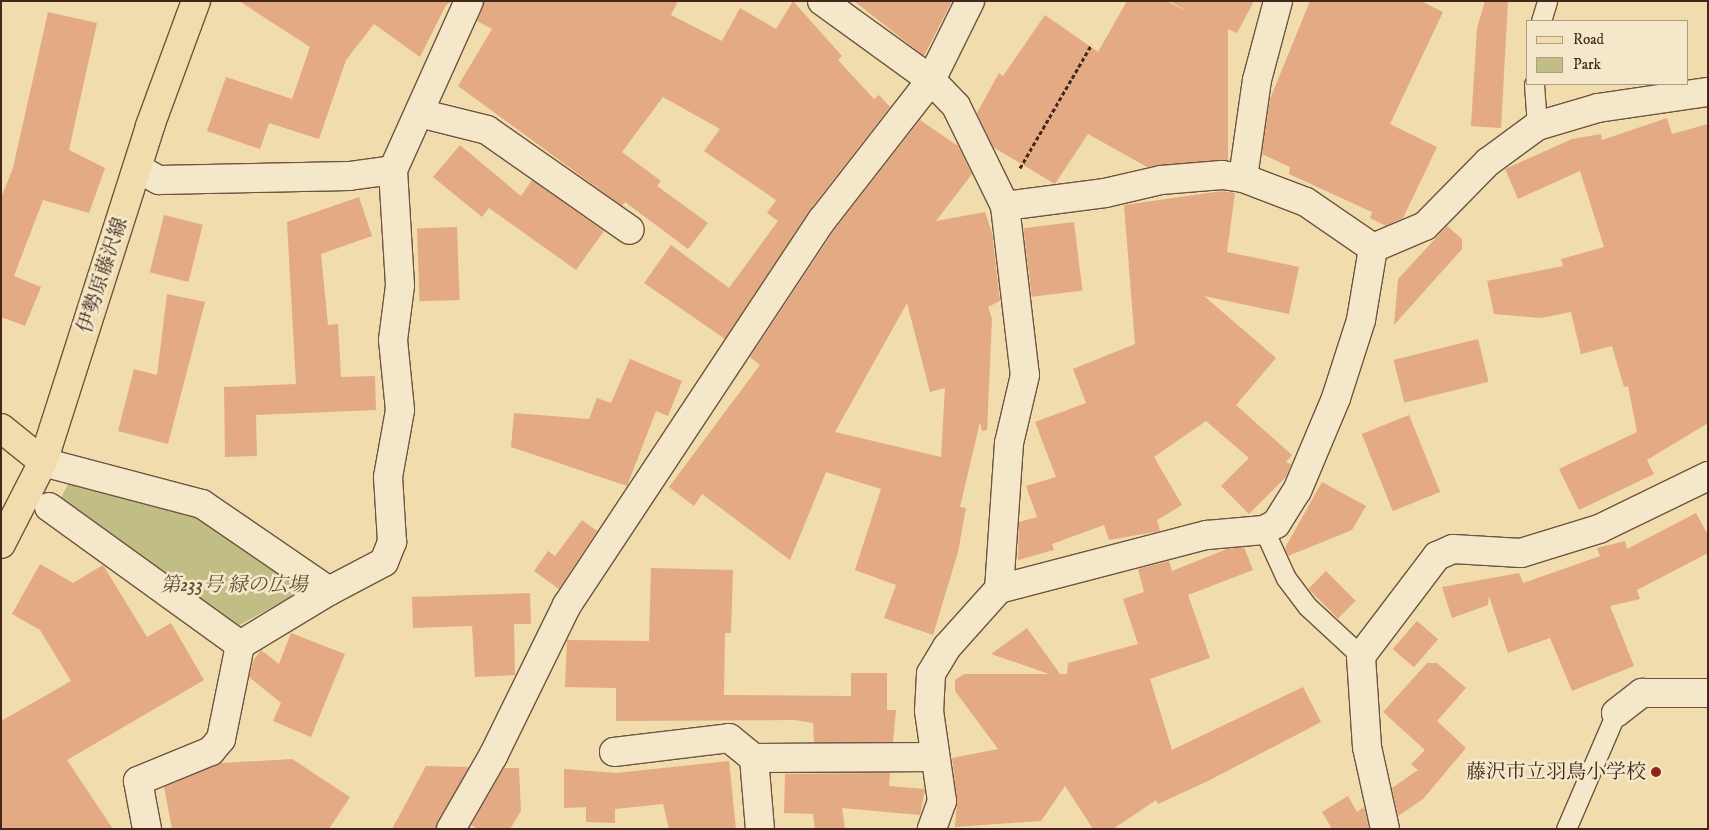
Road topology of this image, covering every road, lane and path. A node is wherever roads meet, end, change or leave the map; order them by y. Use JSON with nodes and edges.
{"nodes":[{"id":1,"x":196,"y":1,"type":"edge"},
{"id":2,"x":469,"y":1,"type":"edge"},
{"id":3,"x":822,"y":1,"type":"edge"},
{"id":4,"x":970,"y":1,"type":"edge"},
{"id":5,"x":1278,"y":1,"type":"edge"},
{"id":6,"x":1547,"y":1,"type":"edge"},
{"id":7,"x":1542,"y":20,"type":"edge"},
{"id":8,"x":1092,"y":44,"type":"dead end"},
{"id":9,"x":931,"y":80,"type":"junction"},
{"id":10,"x":1534,"y":85,"type":"edge"},
{"id":11,"x":1708,"y":92,"type":"edge"},
{"id":12,"x":419,"y":113,"type":"junction"},
{"id":13,"x":1537,"y":126,"type":"junction"},
{"id":14,"x":137,"y":168,"type":"junction"},
{"id":15,"x":393,"y":170,"type":"junction"},
{"id":16,"x":1243,"y":178,"type":"junction"},
{"id":17,"x":1003,"y":199,"type":"junction"},
{"id":18,"x":630,"y":230,"type":"dead end"},
{"id":19,"x":1373,"y":248,"type":"junction"},
{"id":20,"x":1,"y":428,"type":"edge"},
{"id":21,"x":43,"y":462,"type":"junction"},
{"id":22,"x":1708,"y":476,"type":"edge"},
{"id":23,"x":48,"y":507,"type":"dead end"},
{"id":24,"x":1264,"y":530,"type":"junction"},
{"id":25,"x":1,"y":544,"type":"edge"},
{"id":26,"x":999,"y":589,"type":"junction"},
{"id":27,"x":329,"y":591,"type":"junction"},
{"id":28,"x":240,"y":645,"type":"junction"},
{"id":29,"x":1361,"y":656,"type":"junction"},
{"id":30,"x":1708,"y":693,"type":"edge"},
{"id":31,"x":1616,"y":713,"type":"joint"},
{"id":32,"x":614,"y":752,"type":"dead end"},
{"id":33,"x":935,"y":757,"type":"junction"},
{"id":34,"x":754,"y":758,"type":"junction"},
{"id":35,"x":147,"y":829,"type":"edge"},
{"id":36,"x":451,"y":829,"type":"edge"},
{"id":37,"x":760,"y":829,"type":"edge"},
{"id":38,"x":932,"y":829,"type":"edge"},
{"id":39,"x":1384,"y":829,"type":"edge"},
{"id":40,"x":1566,"y":829,"type":"edge"}],
"edges":[{"from":1,"to":14,"type":"main road","name":"伊勢原藤沢線"},
{"from":2,"to":12,"type":"street"},
{"from":3,"to":9,"type":"street"},
{"from":4,"to":9,"type":"street"},
{"from":5,"to":16,"type":"street"},
{"from":6,"to":7,"type":"lane"},
{"from":8,"to":17,"type":"path"},
{"from":9,"to":17,"type":"street"},
{"from":9,"to":36,"type":"street"},
{"from":10,"to":13,"type":"lane"},
{"from":11,"to":13,"type":"street"},
{"from":12,"to":15,"type":"street"},
{"from":12,"to":18,"type":"street"},
{"from":13,"to":19,"type":"street"},
{"from":14,"to":15,"type":"street"},
{"from":14,"to":21,"type":"main road","name":"伊勢原藤沢線"},
{"from":15,"to":27,"type":"street"},
{"from":16,"to":17,"type":"street"},
{"from":16,"to":19,"type":"street"},
{"from":17,"to":26,"type":"street"},
{"from":19,"to":24,"type":"street"},
{"from":20,"to":21,"type":"main road"},
{"from":21,"to":25,"type":"main road","name":"伊勢原藤沢線"},
{"from":21,"to":27,"type":"street"},
{"from":22,"to":29,"type":"street"},
{"from":23,"to":28,"type":"street"},
{"from":24,"to":26,"type":"street"},
{"from":24,"to":29,"type":"lane"},
{"from":26,"to":33,"type":"street"},
{"from":27,"to":28,"type":"street"},
{"from":28,"to":35,"type":"street"},
{"from":29,"to":39,"type":"street"},
{"from":30,"to":31,"type":"street"},
{"from":31,"to":40,"type":"lane"},
{"from":32,"to":34,"type":"street"},
{"from":33,"to":34,"type":"street"},
{"from":33,"to":38,"type":"street"},
{"from":34,"to":37,"type":"street"}]}
